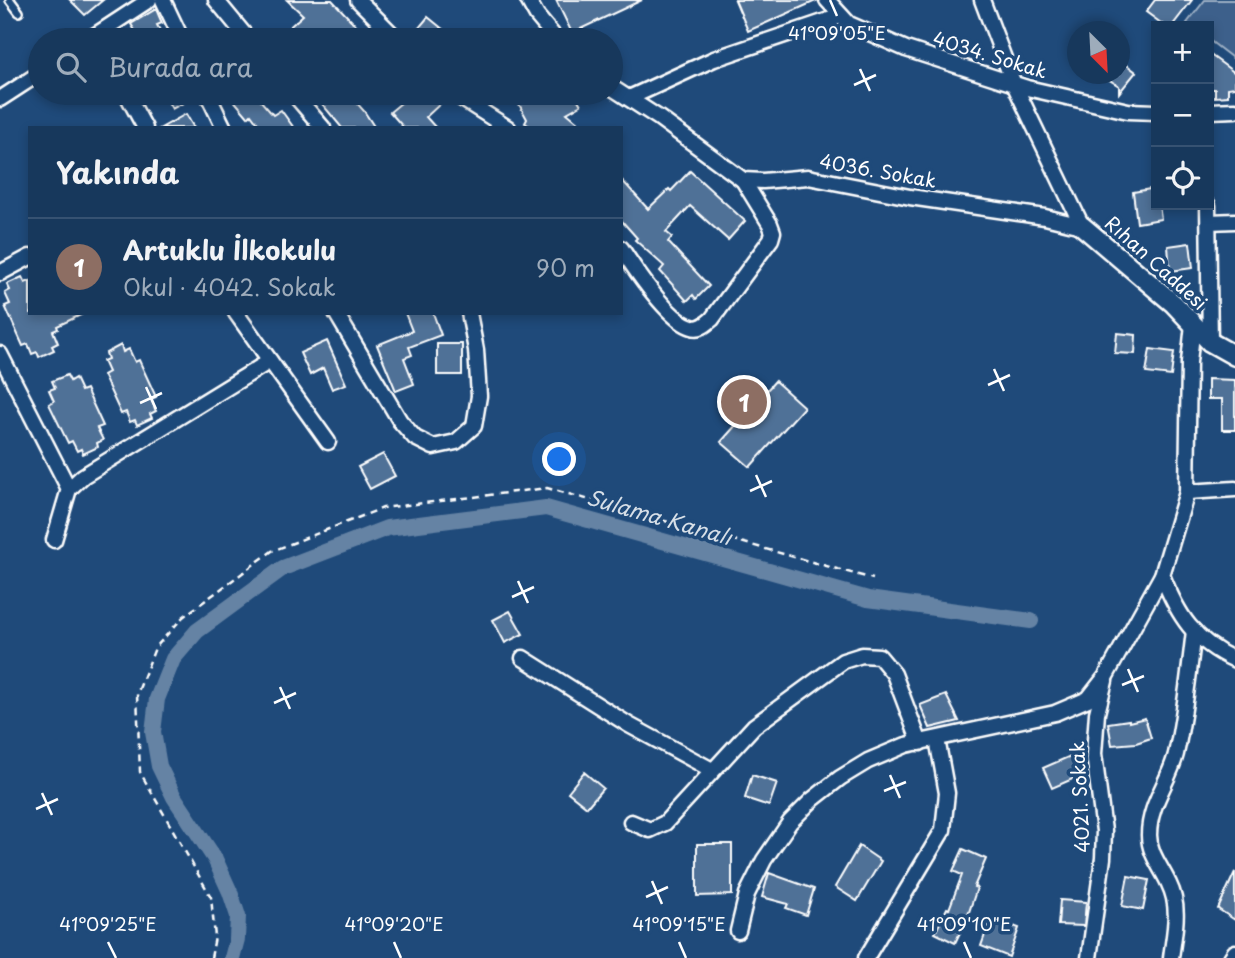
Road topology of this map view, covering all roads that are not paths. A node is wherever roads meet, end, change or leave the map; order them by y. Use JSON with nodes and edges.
{"nodes":[{"id":1,"x":10,"y":0,"type":"edge"},
{"id":2,"x":149,"y":0,"type":"edge"},
{"id":3,"x":163,"y":0,"type":"edge"},
{"id":4,"x":216,"y":0,"type":"edge"},
{"id":5,"x":358,"y":0,"type":"edge"},
{"id":6,"x":528,"y":0,"type":"edge"},
{"id":7,"x":827,"y":0,"type":"edge"},
{"id":8,"x":982,"y":0,"type":"edge"},
{"id":9,"x":19,"y":12,"type":"dead end"},
{"id":10,"x":841,"y":16,"type":"junction"},
{"id":11,"x":109,"y":28,"type":"edge"},
{"id":12,"x":176,"y":28,"type":"edge"},
{"id":13,"x":239,"y":28,"type":"edge"},
{"id":14,"x":386,"y":28,"type":"edge"},
{"id":15,"x":546,"y":28,"type":"edge"},
{"id":16,"x":28,"y":81,"type":"edge"},
{"id":17,"x":1013,"y":82,"type":"junction"},
{"id":18,"x":623,"y":95,"type":"edge"},
{"id":19,"x":0,"y":99,"type":"edge"},
{"id":20,"x":629,"y":99,"type":"junction"},
{"id":21,"x":133,"y":105,"type":"edge"},
{"id":22,"x":213,"y":105,"type":"edge"},
{"id":23,"x":303,"y":105,"type":"edge"},
{"id":24,"x":472,"y":105,"type":"edge"},
{"id":25,"x":1235,"y":110,"type":"edge"},
{"id":26,"x":1151,"y":111,"type":"edge"},
{"id":27,"x":1214,"y":111,"type":"edge"},
{"id":28,"x":144,"y":126,"type":"edge"},
{"id":29,"x":224,"y":126,"type":"edge"},
{"id":30,"x":321,"y":126,"type":"edge"},
{"id":31,"x":505,"y":126,"type":"edge"},
{"id":32,"x":743,"y":180,"type":"junction"},
{"id":33,"x":1208,"y":210,"type":"edge"},
{"id":34,"x":1235,"y":221,"type":"edge"},
{"id":35,"x":1209,"y":222,"type":"junction"},
{"id":36,"x":1082,"y":226,"type":"junction"},
{"id":37,"x":623,"y":251,"type":"edge"},
{"id":38,"x":28,"y":258,"type":"edge"},
{"id":39,"x":0,"y":273,"type":"edge"},
{"id":40,"x":237,"y":315,"type":"edge"},
{"id":41,"x":337,"y":315,"type":"edge"},
{"id":42,"x":469,"y":315,"type":"edge"},
{"id":43,"x":1193,"y":324,"type":"junction"},
{"id":44,"x":1210,"y":342,"type":"junction"},
{"id":45,"x":0,"y":354,"type":"edge"},
{"id":46,"x":1235,"y":356,"type":"edge"},
{"id":47,"x":270,"y":361,"type":"junction"},
{"id":48,"x":328,"y":442,"type":"dead end"},
{"id":49,"x":69,"y":489,"type":"junction"},
{"id":50,"x":1235,"y":489,"type":"edge"},
{"id":51,"x":1187,"y":492,"type":"junction"},
{"id":52,"x":54,"y":540,"type":"dead end"},
{"id":53,"x":1162,"y":575,"type":"junction"},
{"id":54,"x":1194,"y":631,"type":"junction"},
{"id":55,"x":523,"y":658,"type":"dead end"},
{"id":56,"x":1235,"y":660,"type":"edge"},
{"id":57,"x":1106,"y":676,"type":"junction"},
{"id":58,"x":937,"y":739,"type":"junction"},
{"id":59,"x":920,"y":743,"type":"junction"},
{"id":60,"x":712,"y":770,"type":"junction"},
{"id":61,"x":631,"y":822,"type":"dead end"},
{"id":62,"x":738,"y":931,"type":"dead end"},
{"id":63,"x":1235,"y":953,"type":"edge"},
{"id":64,"x":866,"y":958,"type":"edge"},
{"id":65,"x":1089,"y":958,"type":"edge"},
{"id":66,"x":1171,"y":958,"type":"edge"},
{"id":67,"x":1231,"y":958,"type":"edge"}],
"edges":[{"from":1,"to":9,"type":"lane"},
{"from":2,"to":11,"type":"street"},
{"from":3,"to":12,"type":"street"},
{"from":4,"to":13,"type":"street"},
{"from":5,"to":14,"type":"street"},
{"from":6,"to":15,"type":"street"},
{"from":7,"to":10,"type":"street","name":"4034. Sokak"},
{"from":8,"to":17,"type":"street"},
{"from":10,"to":17,"type":"street","name":"4034. Sokak"},
{"from":10,"to":20,"type":"street"},
{"from":16,"to":19,"type":"street"},
{"from":17,"to":26,"type":"street","name":"4034. Sokak"},
{"from":17,"to":36,"type":"street"},
{"from":18,"to":20,"type":"street"},
{"from":20,"to":32,"type":"street"},
{"from":21,"to":28,"type":"street"},
{"from":22,"to":29,"type":"street"},
{"from":23,"to":30,"type":"street"},
{"from":24,"to":31,"type":"street"},
{"from":25,"to":27,"type":"street"},
{"from":32,"to":36,"type":"street","name":"4036. Sokak"},
{"from":32,"to":37,"type":"street"},
{"from":33,"to":35,"type":"street"},
{"from":34,"to":35,"type":"street"},
{"from":35,"to":44,"type":"street"},
{"from":36,"to":43,"type":"street","name":"Rıhan Caddesi"},
{"from":38,"to":39,"type":"street"},
{"from":40,"to":47,"type":"street"},
{"from":41,"to":42,"type":"street"},
{"from":43,"to":44,"type":"street","name":"Rıhan Caddesi"},
{"from":43,"to":51,"type":"street"},
{"from":44,"to":46,"type":"street","name":"Rıhan Caddesi"},
{"from":45,"to":49,"type":"street"},
{"from":47,"to":48,"type":"street"},
{"from":47,"to":49,"type":"street"},
{"from":49,"to":52,"type":"street"},
{"from":50,"to":51,"type":"street"},
{"from":51,"to":53,"type":"street"},
{"from":53,"to":54,"type":"street"},
{"from":53,"to":57,"type":"street"},
{"from":54,"to":56,"type":"street"},
{"from":54,"to":66,"type":"street"},
{"from":55,"to":60,"type":"street"},
{"from":57,"to":58,"type":"street"},
{"from":57,"to":65,"type":"street","name":"4021. Sokak"},
{"from":58,"to":59,"type":"street"},
{"from":58,"to":64,"type":"street"},
{"from":59,"to":60,"type":"street"},
{"from":59,"to":62,"type":"street"},
{"from":60,"to":61,"type":"street"},
{"from":63,"to":67,"type":"street"}]}
